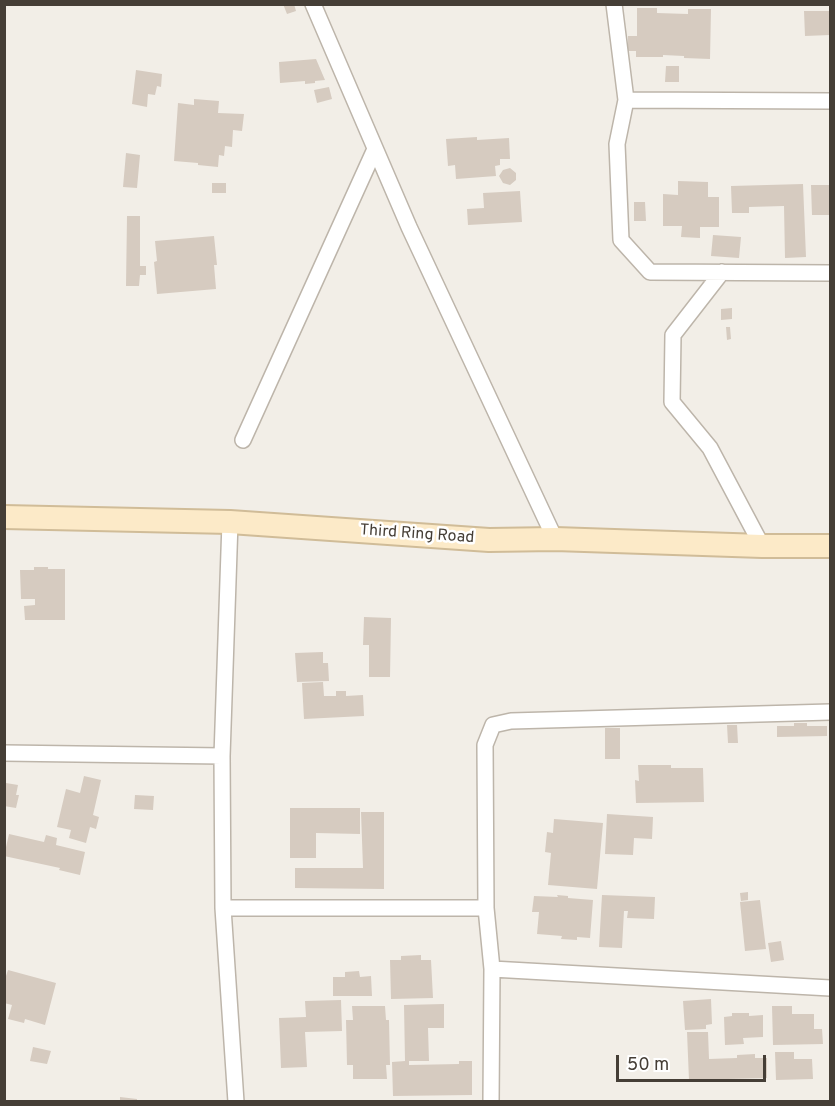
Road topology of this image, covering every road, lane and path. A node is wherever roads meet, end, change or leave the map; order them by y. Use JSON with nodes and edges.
{"nodes":[{"id":1,"x":313,"y":4,"type":"edge"},
{"id":2,"x":614,"y":4,"type":"edge"},
{"id":3,"x":626,"y":100,"type":"junction"},
{"id":4,"x":831,"y":101,"type":"edge"},
{"id":5,"x":375,"y":149,"type":"junction"},
{"id":6,"x":722,"y":272,"type":"junction"},
{"id":7,"x":831,"y":273,"type":"edge"},
{"id":8,"x":243,"y":440,"type":"dead end"},
{"id":9,"x":4,"y":517,"type":"edge"},
{"id":10,"x":230,"y":522,"type":"junction"},
{"id":11,"x":555,"y":539,"type":"junction"},
{"id":12,"x":762,"y":546,"type":"junction"},
{"id":13,"x":831,"y":546,"type":"edge"},
{"id":14,"x":831,"y":712,"type":"edge"},
{"id":15,"x":4,"y":753,"type":"edge"},
{"id":16,"x":222,"y":756,"type":"junction"},
{"id":17,"x":223,"y":908,"type":"junction"},
{"id":18,"x":486,"y":908,"type":"junction"},
{"id":19,"x":492,"y":969,"type":"junction"},
{"id":20,"x":831,"y":988,"type":"edge"},
{"id":21,"x":236,"y":1101,"type":"edge"},
{"id":22,"x":491,"y":1101,"type":"edge"}],
"edges":[{"from":1,"to":5,"type":"street"},
{"from":2,"to":3,"type":"street"},
{"from":3,"to":4,"type":"street"},
{"from":3,"to":6,"type":"street"},
{"from":5,"to":8,"type":"street"},
{"from":5,"to":11,"type":"street"},
{"from":6,"to":7,"type":"street"},
{"from":6,"to":12,"type":"street"},
{"from":9,"to":10,"type":"street","name":"Third Ring Road"},
{"from":10,"to":11,"type":"street","name":"Third Ring Road"},
{"from":10,"to":16,"type":"street"},
{"from":11,"to":12,"type":"street","name":"Third Ring Road"},
{"from":12,"to":13,"type":"street","name":"Third Ring Road"},
{"from":14,"to":18,"type":"street"},
{"from":15,"to":16,"type":"street"},
{"from":16,"to":17,"type":"street"},
{"from":17,"to":18,"type":"street"},
{"from":17,"to":21,"type":"street"},
{"from":18,"to":19,"type":"street"},
{"from":19,"to":20,"type":"street"},
{"from":19,"to":22,"type":"street"}]}
